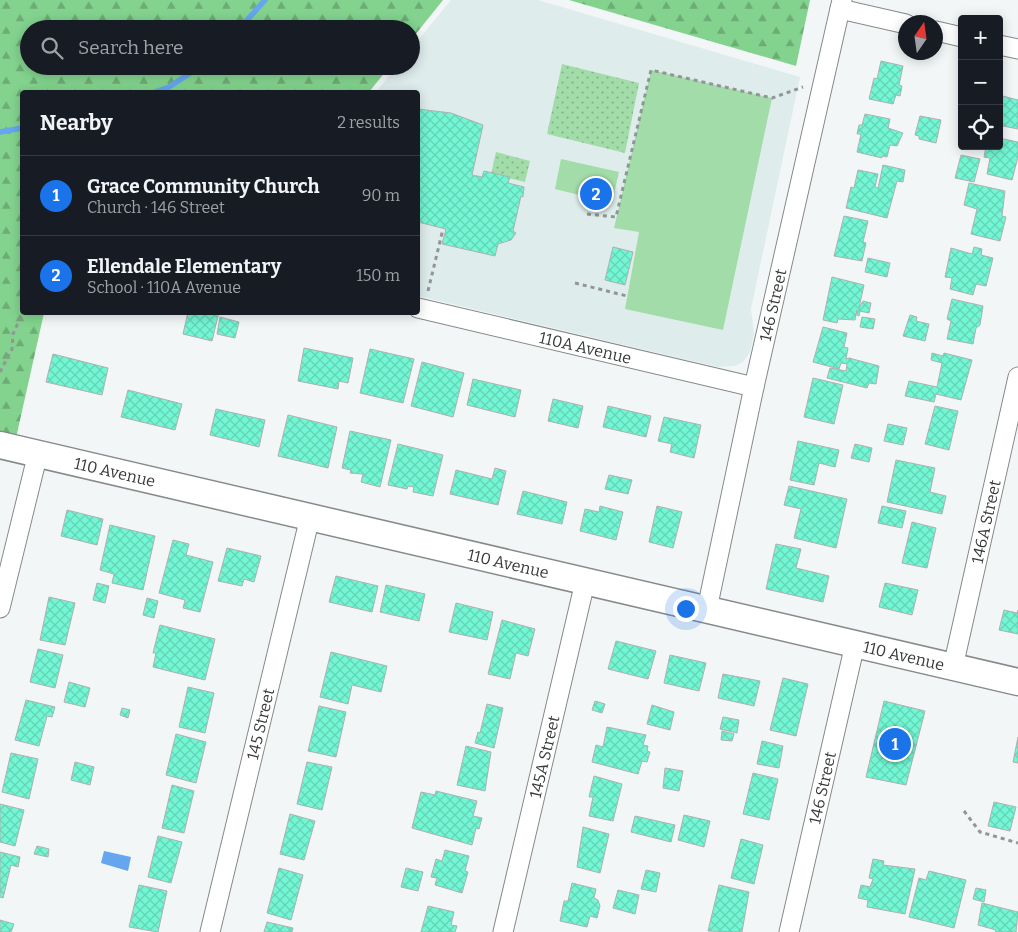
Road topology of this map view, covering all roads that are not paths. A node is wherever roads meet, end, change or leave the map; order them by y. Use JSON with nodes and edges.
{"nodes":[{"id":1,"x":841,"y":4,"type":"edge"},
{"id":2,"x":898,"y":22,"type":"edge"},
{"id":3,"x":943,"y":33,"type":"edge"},
{"id":4,"x":958,"y":36,"type":"edge"},
{"id":5,"x":1003,"y":46,"type":"edge"},
{"id":6,"x":1018,"y":49,"type":"edge"},
{"id":7,"x":422,"y":300,"type":"edge"},
{"id":8,"x":1018,"y":376,"type":"edge"},
{"id":9,"x":754,"y":387,"type":"junction"},
{"id":10,"x":1014,"y":418,"type":"edge"},
{"id":11,"x":0,"y":445,"type":"edge"},
{"id":12,"x":38,"y":453,"type":"junction"},
{"id":13,"x":310,"y":517,"type":"junction"},
{"id":14,"x":584,"y":582,"type":"junction"},
{"id":15,"x":0,"y":608,"type":"edge"},
{"id":16,"x":707,"y":609,"type":"junction"},
{"id":17,"x":855,"y":644,"type":"junction"},
{"id":18,"x":954,"y":667,"type":"junction"},
{"id":19,"x":1018,"y":682,"type":"edge"},
{"id":20,"x":210,"y":932,"type":"edge"},
{"id":21,"x":503,"y":932,"type":"edge"},
{"id":22,"x":789,"y":932,"type":"edge"}],
"edges":[{"from":1,"to":2,"type":"street"},
{"from":1,"to":9,"type":"street","name":"146 Street"},
{"from":3,"to":4,"type":"street"},
{"from":5,"to":6,"type":"street"},
{"from":7,"to":9,"type":"street","name":"110A Avenue"},
{"from":8,"to":10,"type":"street","name":"146A Street"},
{"from":9,"to":16,"type":"street","name":"146 Street"},
{"from":10,"to":18,"type":"street","name":"146A Street"},
{"from":11,"to":12,"type":"street","name":"110 Avenue"},
{"from":12,"to":13,"type":"street","name":"110 Avenue"},
{"from":12,"to":15,"type":"street"},
{"from":13,"to":14,"type":"street","name":"110 Avenue"},
{"from":13,"to":20,"type":"street","name":"145 Street"},
{"from":14,"to":16,"type":"street","name":"110 Avenue"},
{"from":14,"to":21,"type":"street","name":"145A Street"},
{"from":16,"to":17,"type":"street","name":"110 Avenue"},
{"from":17,"to":18,"type":"street","name":"110 Avenue"},
{"from":17,"to":22,"type":"street","name":"146 Street"},
{"from":18,"to":19,"type":"street","name":"110 Avenue"}]}
